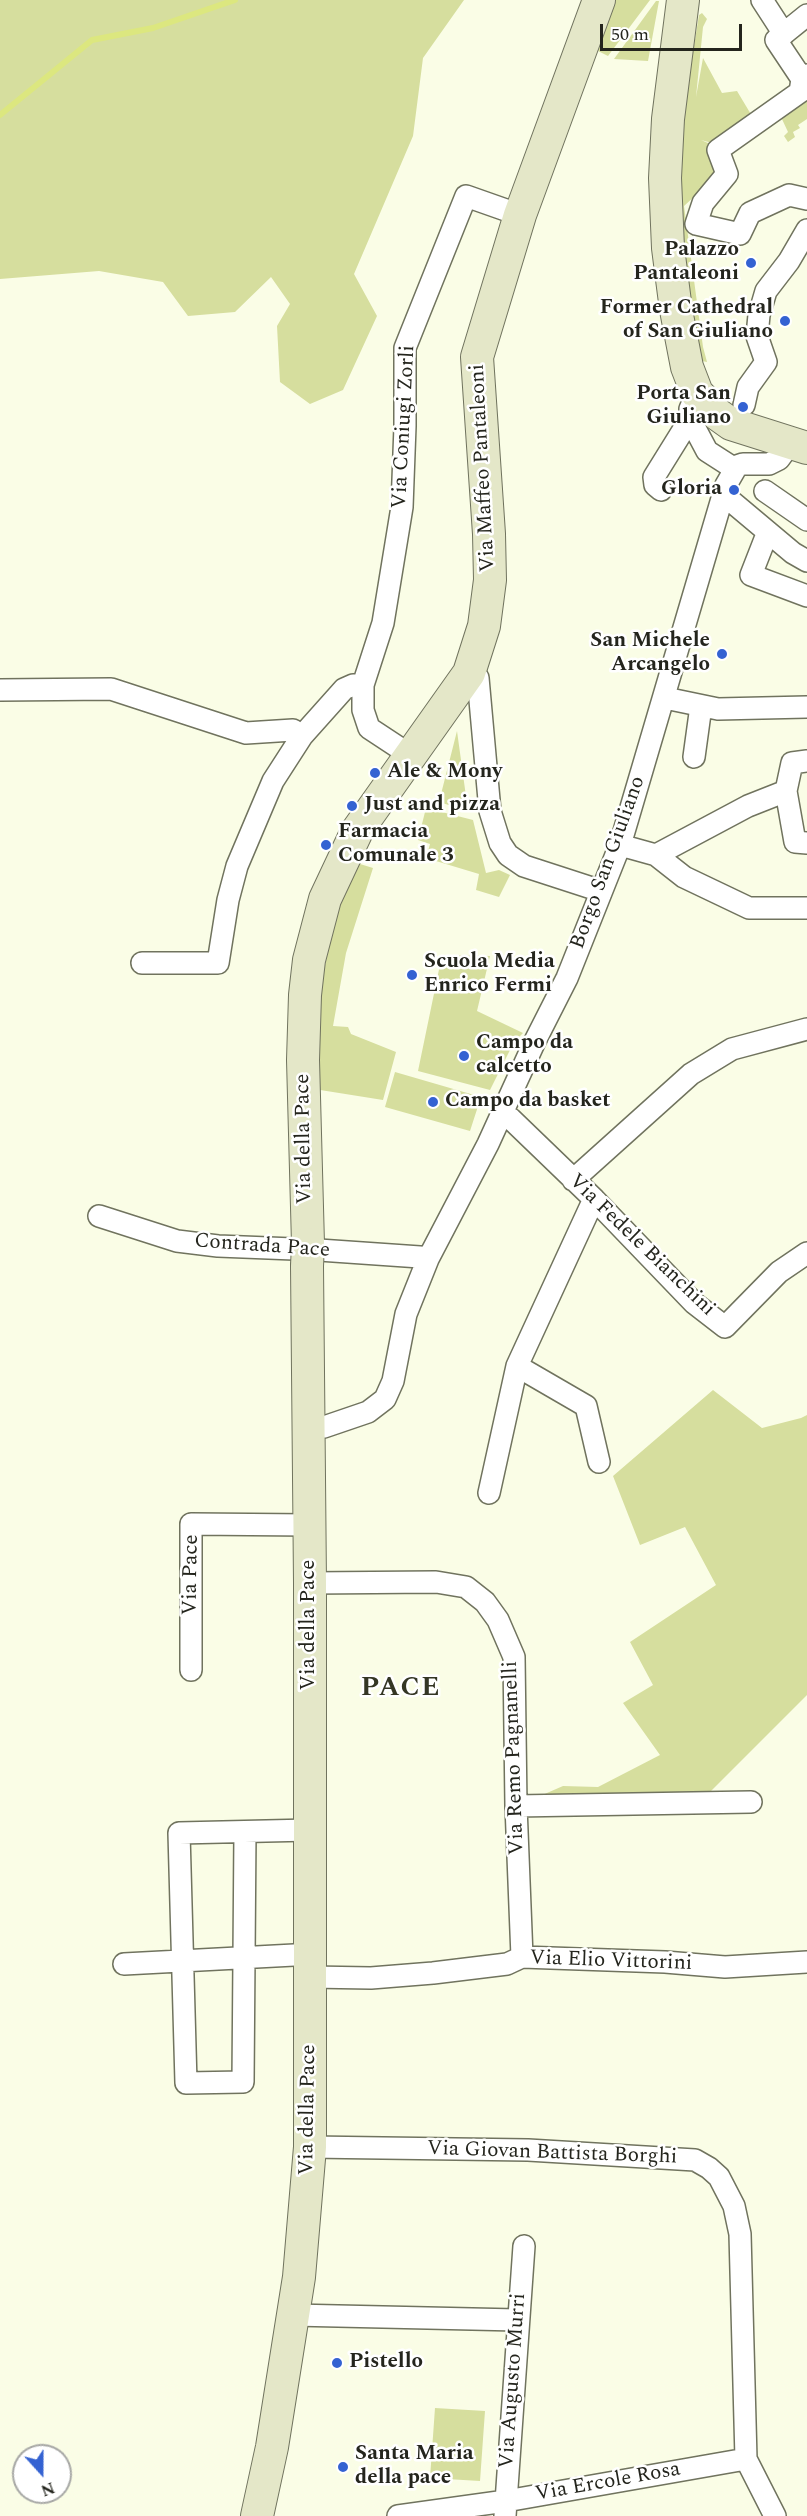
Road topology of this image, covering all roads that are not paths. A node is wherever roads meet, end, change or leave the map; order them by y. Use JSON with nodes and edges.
{"nodes":[{"id":1,"x":599,"y":0,"type":"edge"},
{"id":2,"x":683,"y":0,"type":"edge"},
{"id":3,"x":762,"y":0,"type":"edge"},
{"id":4,"x":807,"y":15,"type":"edge"},
{"id":5,"x":780,"y":37,"type":"junction"},
{"id":6,"x":804,"y":77,"type":"edge"},
{"id":7,"x":807,"y":199,"type":"edge"},
{"id":8,"x":520,"y":215,"type":"junction"},
{"id":9,"x":806,"y":233,"type":"edge"},
{"id":10,"x":744,"y":405,"type":"dead end"},
{"id":11,"x":693,"y":406,"type":"junction"},
{"id":12,"x":801,"y":447,"type":"edge"},
{"id":13,"x":736,"y":468,"type":"junction"},
{"id":14,"x":661,"y":490,"type":"dead end"},
{"id":15,"x":765,"y":491,"type":"dead end"},
{"id":16,"x":722,"y":497,"type":"junction"},
{"id":17,"x":807,"y":520,"type":"edge"},
{"id":18,"x":767,"y":534,"type":"junction"},
{"id":19,"x":807,"y":561,"type":"edge"},
{"id":20,"x":807,"y":596,"type":"edge"},
{"id":21,"x":469,"y":673,"type":"junction"},
{"id":22,"x":363,"y":685,"type":"junction"},
{"id":23,"x":0,"y":690,"type":"edge"},
{"id":24,"x":665,"y":698,"type":"junction"},
{"id":25,"x":701,"y":706,"type":"junction"},
{"id":26,"x":807,"y":706,"type":"edge"},
{"id":27,"x":302,"y":736,"type":"junction"},
{"id":28,"x":410,"y":755,"type":"junction"},
{"id":29,"x":694,"y":757,"type":"dead end"},
{"id":30,"x":807,"y":761,"type":"edge"},
{"id":31,"x":786,"y":791,"type":"junction"},
{"id":32,"x":807,"y":843,"type":"edge"},
{"id":33,"x":620,"y":845,"type":"junction"},
{"id":34,"x":656,"y":855,"type":"junction"},
{"id":35,"x":601,"y":891,"type":"junction"},
{"id":36,"x":807,"y":908,"type":"edge"},
{"id":37,"x":142,"y":963,"type":"dead end"},
{"id":38,"x":807,"y":1029,"type":"edge"},
{"id":39,"x":501,"y":1114,"type":"junction"},
{"id":40,"x":573,"y":1180,"type":"junction"},
{"id":41,"x":594,"y":1200,"type":"junction"},
{"id":42,"x":99,"y":1216,"type":"dead end"},
{"id":43,"x":807,"y":1253,"type":"edge"},
{"id":44,"x":428,"y":1259,"type":"junction"},
{"id":45,"x":518,"y":1366,"type":"junction"},
{"id":46,"x":308,"y":1427,"type":"junction"},
{"id":47,"x":599,"y":1462,"type":"dead end"},
{"id":48,"x":489,"y":1493,"type":"dead end"},
{"id":49,"x":309,"y":1526,"type":"junction"},
{"id":50,"x":310,"y":1583,"type":"junction"},
{"id":51,"x":191,"y":1670,"type":"dead end"},
{"id":52,"x":751,"y":1802,"type":"dead end"},
{"id":53,"x":516,"y":1806,"type":"junction"},
{"id":54,"x":310,"y":1830,"type":"junction"},
{"id":55,"x":246,"y":1832,"type":"junction"},
{"id":56,"x":245,"y":1957,"type":"junction"},
{"id":57,"x":522,"y":1957,"type":"junction"},
{"id":58,"x":183,"y":1960,"type":"junction"},
{"id":59,"x":807,"y":1962,"type":"edge"},
{"id":60,"x":124,"y":1964,"type":"dead end"},
{"id":61,"x":302,"y":1966,"type":"junction"},
{"id":62,"x":310,"y":2147,"type":"junction"},
{"id":63,"x":524,"y":2246,"type":"dead end"},
{"id":64,"x":293,"y":2315,"type":"junction"},
{"id":65,"x":517,"y":2320,"type":"junction"},
{"id":66,"x":746,"y":2458,"type":"junction"},
{"id":67,"x":506,"y":2508,"type":"edge"},
{"id":68,"x":257,"y":2516,"type":"edge"},
{"id":69,"x":398,"y":2516,"type":"edge"},
{"id":70,"x":775,"y":2516,"type":"edge"}],
"edges":[{"from":1,"to":8,"type":"main road","name":"Via Maffeo Pantaleoni"},
{"from":2,"to":11,"type":"main road"},
{"from":3,"to":5,"type":"street"},
{"from":4,"to":5,"type":"street"},
{"from":5,"to":6,"type":"street"},
{"from":6,"to":7,"type":"street"},
{"from":8,"to":21,"type":"main road","name":"Via Maffeo Pantaleoni"},
{"from":8,"to":22,"type":"street","name":"Via Coniugi Zorli"},
{"from":9,"to":10,"type":"street"},
{"from":11,"to":12,"type":"main road"},
{"from":11,"to":13,"type":"street"},
{"from":11,"to":14,"type":"street"},
{"from":12,"to":13,"type":"street"},
{"from":13,"to":16,"type":"street","name":"Borgo San Giuliano"},
{"from":15,"to":17,"type":"street"},
{"from":16,"to":18,"type":"street"},
{"from":16,"to":24,"type":"street","name":"Borgo San Giuliano"},
{"from":18,"to":19,"type":"street"},
{"from":18,"to":20,"type":"street"},
{"from":21,"to":28,"type":"main road","name":"Via Maffeo Pantaleoni"},
{"from":21,"to":35,"type":"street"},
{"from":22,"to":27,"type":"street"},
{"from":22,"to":28,"type":"street","name":"Via Coniugi Zorli"},
{"from":23,"to":27,"type":"street"},
{"from":24,"to":25,"type":"street"},
{"from":24,"to":33,"type":"street","name":"Borgo San Giuliano"},
{"from":25,"to":26,"type":"street"},
{"from":25,"to":29,"type":"street"},
{"from":27,"to":37,"type":"street"},
{"from":28,"to":46,"type":"main road","name":"Via della Pace"},
{"from":30,"to":31,"type":"street"},
{"from":31,"to":32,"type":"street"},
{"from":31,"to":34,"type":"street"},
{"from":33,"to":34,"type":"street"},
{"from":33,"to":35,"type":"street","name":"Borgo San Giuliano"},
{"from":34,"to":36,"type":"street"},
{"from":35,"to":39,"type":"street","name":"Borgo San Giuliano"},
{"from":38,"to":40,"type":"street"},
{"from":39,"to":40,"type":"street","name":"Via Fedele Bianchini"},
{"from":39,"to":44,"type":"street","name":"Borgo San Giuliano"},
{"from":40,"to":41,"type":"street","name":"Via Fedele Bianchini"},
{"from":41,"to":43,"type":"street","name":"Via Fedele Bianchini"},
{"from":41,"to":45,"type":"street"},
{"from":42,"to":44,"type":"street","name":"Contrada Pace"},
{"from":44,"to":46,"type":"street","name":"Borgo San Giuliano"},
{"from":45,"to":47,"type":"street"},
{"from":45,"to":48,"type":"street"},
{"from":46,"to":49,"type":"main road","name":"Via della Pace"},
{"from":49,"to":50,"type":"main road","name":"Via della Pace"},
{"from":49,"to":51,"type":"street","name":"Via Pace"},
{"from":50,"to":53,"type":"street","name":"Via Remo Pagnanelli"},
{"from":50,"to":54,"type":"main road","name":"Via della Pace"},
{"from":52,"to":53,"type":"street"},
{"from":53,"to":57,"type":"street","name":"Via Remo Pagnanelli"},
{"from":54,"to":55,"type":"street"},
{"from":54,"to":61,"type":"main road","name":"Via della Pace"},
{"from":55,"to":56,"type":"street"},
{"from":55,"to":58,"type":"street"},
{"from":56,"to":58,"type":"street","name":"Via Elio Vittorini"},
{"from":56,"to":58,"type":"street"},
{"from":56,"to":61,"type":"street","name":"Via Elio Vittorini"},
{"from":57,"to":59,"type":"street","name":"Via Elio Vittorini"},
{"from":57,"to":61,"type":"street","name":"Via Elio Vittorini"},
{"from":58,"to":60,"type":"street","name":"Via Elio Vittorini"},
{"from":61,"to":62,"type":"main road","name":"Via della Pace"},
{"from":62,"to":64,"type":"main road","name":"Via della Pace"},
{"from":62,"to":66,"type":"street","name":"Via Giovan Battista Borghi"},
{"from":63,"to":65,"type":"street","name":"Via Augusto Murri"},
{"from":64,"to":65,"type":"street"},
{"from":64,"to":68,"type":"main road","name":"Via della Pace"},
{"from":65,"to":67,"type":"street","name":"Via Augusto Murri"},
{"from":66,"to":67,"type":"street","name":"Via Ercole Rosa"},
{"from":66,"to":70,"type":"street"},
{"from":67,"to":69,"type":"street","name":"Via Ercole Rosa"}]}
